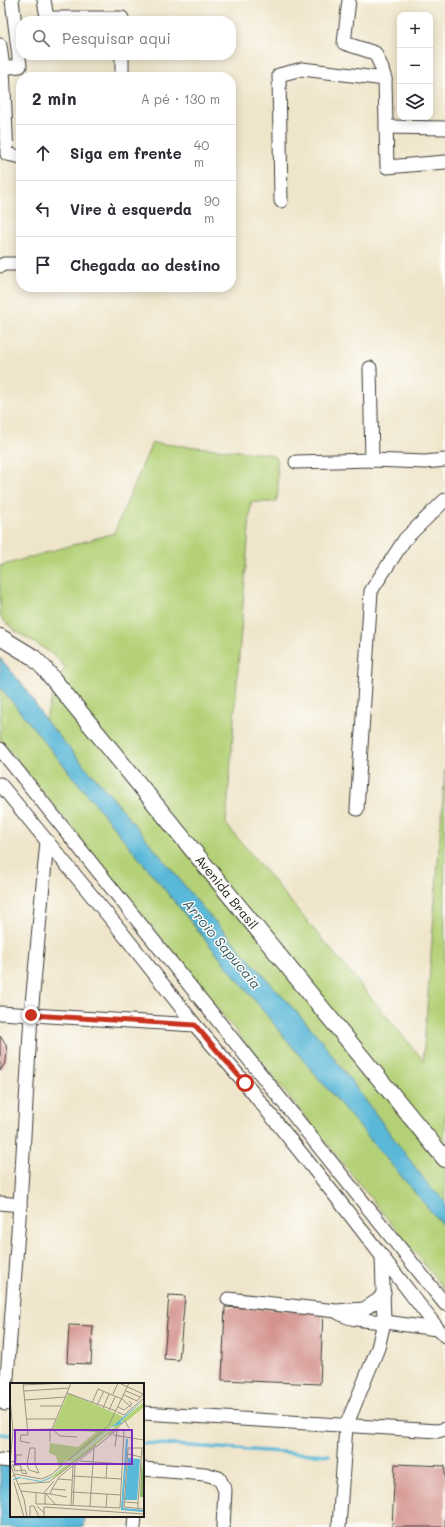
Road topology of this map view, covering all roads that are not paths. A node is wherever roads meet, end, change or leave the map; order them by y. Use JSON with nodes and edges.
{"nodes":[{"id":1,"x":12,"y":0,"type":"edge"},
{"id":2,"x":44,"y":0,"type":"edge"},
{"id":3,"x":349,"y":0,"type":"edge"},
{"id":4,"x":47,"y":16,"type":"edge"},
{"id":5,"x":16,"y":33,"type":"edge"},
{"id":6,"x":0,"y":45,"type":"edge"},
{"id":7,"x":19,"y":60,"type":"edge"},
{"id":8,"x":122,"y":60,"type":"edge"},
{"id":9,"x":2,"y":68,"type":"edge"},
{"id":10,"x":122,"y":72,"type":"edge"},
{"id":11,"x":385,"y":79,"type":"junction"},
{"id":12,"x":386,"y":127,"type":"junction"},
{"id":13,"x":445,"y":128,"type":"edge"},
{"id":14,"x":3,"y":154,"type":"edge"},
{"id":15,"x":16,"y":156,"type":"edge"},
{"id":16,"x":445,"y":162,"type":"edge"},
{"id":17,"x":282,"y":201,"type":"dead end"},
{"id":18,"x":16,"y":264,"type":"edge"},
{"id":19,"x":0,"y":266,"type":"edge"},
{"id":20,"x":370,"y":368,"type":"dead end"},
{"id":21,"x":372,"y":460,"type":"junction"},
{"id":22,"x":445,"y":460,"type":"edge"},
{"id":23,"x":296,"y":462,"type":"dead end"},
{"id":24,"x":445,"y":500,"type":"edge"},
{"id":25,"x":0,"y":637,"type":"edge"},
{"id":26,"x":0,"y":749,"type":"edge"},
{"id":27,"x":1,"y":786,"type":"edge"},
{"id":28,"x":358,"y":809,"type":"dead end"},
{"id":29,"x":47,"y":841,"type":"junction"},
{"id":30,"x":0,"y":1013,"type":"edge"},
{"id":31,"x":31,"y":1015,"type":"junction"},
{"id":32,"x":195,"y":1025,"type":"junction"},
{"id":33,"x":445,"y":1159,"type":"edge"},
{"id":34,"x":0,"y":1203,"type":"edge"},
{"id":35,"x":20,"y":1204,"type":"junction"},
{"id":36,"x":382,"y":1256,"type":"junction"},
{"id":37,"x":384,"y":1293,"type":"junction"},
{"id":38,"x":228,"y":1299,"type":"dead end"},
{"id":39,"x":445,"y":1304,"type":"edge"},
{"id":40,"x":336,"y":1311,"type":"junction"},
{"id":41,"x":384,"y":1322,"type":"junction"},
{"id":42,"x":441,"y":1332,"type":"edge"},
{"id":43,"x":5,"y":1404,"type":"edge"},
{"id":44,"x":144,"y":1413,"type":"edge"},
{"id":45,"x":346,"y":1426,"type":"junction"},
{"id":46,"x":445,"y":1429,"type":"edge"},
{"id":47,"x":0,"y":1460,"type":"edge"},
{"id":48,"x":10,"y":1461,"type":"edge"},
{"id":49,"x":144,"y":1469,"type":"edge"},
{"id":50,"x":135,"y":1517,"type":"edge"},
{"id":51,"x":134,"y":1527,"type":"edge"},
{"id":52,"x":223,"y":1527,"type":"edge"},
{"id":53,"x":339,"y":1527,"type":"edge"}],
"edges":[{"from":1,"to":5,"type":"lane"},
{"from":2,"to":4,"type":"lane"},
{"from":3,"to":11,"type":"lane"},
{"from":6,"to":9,"type":"lane"},
{"from":7,"to":9,"type":"lane"},
{"from":8,"to":10,"type":"lane"},
{"from":9,"to":14,"type":"lane"},
{"from":11,"to":12,"type":"lane"},
{"from":11,"to":17,"type":"lane"},
{"from":12,"to":13,"type":"lane"},
{"from":12,"to":16,"type":"lane"},
{"from":14,"to":15,"type":"lane"},
{"from":18,"to":19,"type":"lane"},
{"from":20,"to":21,"type":"lane"},
{"from":21,"to":22,"type":"lane"},
{"from":21,"to":23,"type":"lane"},
{"from":24,"to":28,"type":"lane"},
{"from":25,"to":33,"type":"main road","name":"Avenida Brasil"},
{"from":26,"to":39,"type":"lane"},
{"from":27,"to":29,"type":"lane"},
{"from":29,"to":31,"type":"lane"},
{"from":29,"to":32,"type":"lane"},
{"from":30,"to":31,"type":"lane"},
{"from":31,"to":32,"type":"lane"},
{"from":31,"to":35,"type":"lane"},
{"from":32,"to":36,"type":"lane"},
{"from":34,"to":35,"type":"lane"},
{"from":35,"to":43,"type":"lane"},
{"from":36,"to":37,"type":"lane"},
{"from":36,"to":42,"type":"lane"},
{"from":37,"to":40,"type":"lane"},
{"from":37,"to":41,"type":"lane"},
{"from":38,"to":40,"type":"lane"},
{"from":40,"to":41,"type":"lane"},
{"from":41,"to":42,"type":"lane"},
{"from":41,"to":45,"type":"lane"},
{"from":44,"to":45,"type":"lane"},
{"from":45,"to":46,"type":"lane"},
{"from":45,"to":53,"type":"lane"},
{"from":47,"to":48,"type":"lane"},
{"from":49,"to":52,"type":"lane"},
{"from":50,"to":51,"type":"lane"}]}
